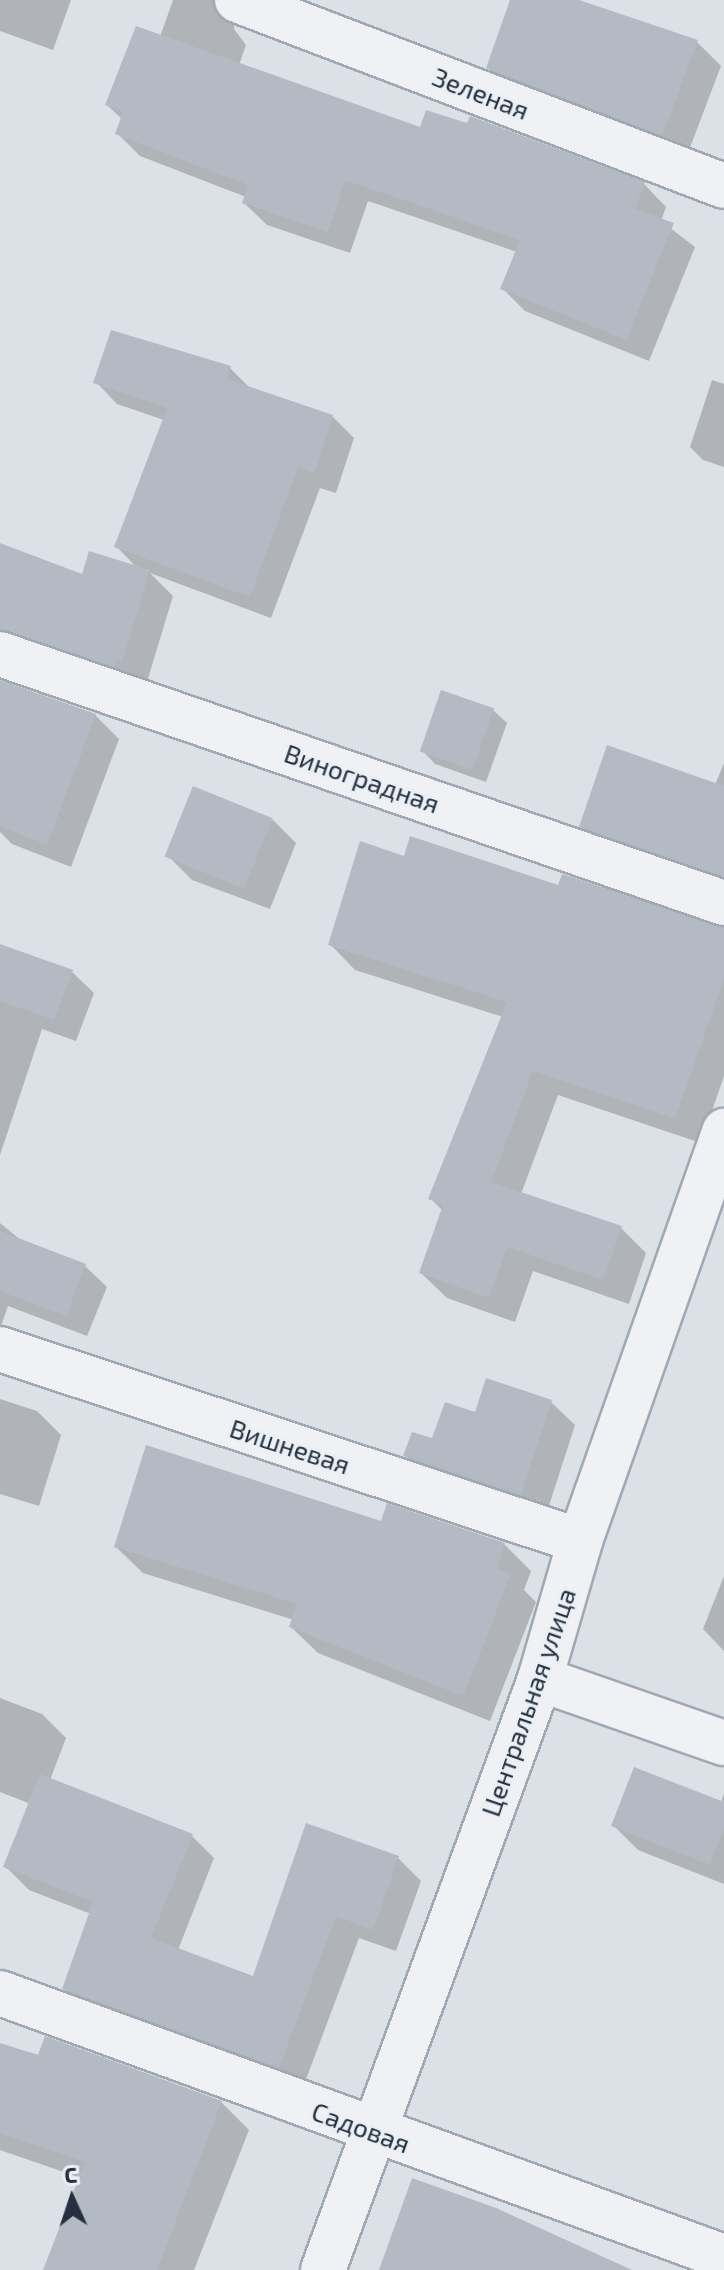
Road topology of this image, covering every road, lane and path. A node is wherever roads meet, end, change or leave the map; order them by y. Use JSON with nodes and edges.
{"nodes":[{"id":1,"x":237,"y":0,"type":"edge"},
{"id":2,"x":724,"y":186,"type":"edge"},
{"id":3,"x":0,"y":654,"type":"edge"},
{"id":4,"x":724,"y":903,"type":"edge"},
{"id":5,"x":724,"y":1131,"type":"edge"},
{"id":6,"x":0,"y":1349,"type":"edge"},
{"id":7,"x":580,"y":1541,"type":"junction"},
{"id":8,"x":540,"y":1679,"type":"junction"},
{"id":9,"x":724,"y":1743,"type":"edge"},
{"id":10,"x":0,"y":1993,"type":"edge"},
{"id":11,"x":374,"y":2132,"type":"junction"},
{"id":12,"x":724,"y":2257,"type":"edge"},
{"id":13,"x":323,"y":2270,"type":"edge"}],
"edges":[{"from":1,"to":2,"type":"street","name":"Зеленая"},
{"from":3,"to":4,"type":"street","name":"Виноградная"},
{"from":5,"to":7,"type":"street","name":"Центральная улица"},
{"from":6,"to":7,"type":"street","name":"Вишневая"},
{"from":7,"to":8,"type":"street","name":"Центральная улица"},
{"from":8,"to":9,"type":"street"},
{"from":8,"to":11,"type":"street","name":"Центральная улица"},
{"from":10,"to":11,"type":"street","name":"Садовая"},
{"from":11,"to":12,"type":"street","name":"Садовая"},
{"from":11,"to":13,"type":"street","name":"Центральная улица"}]}
